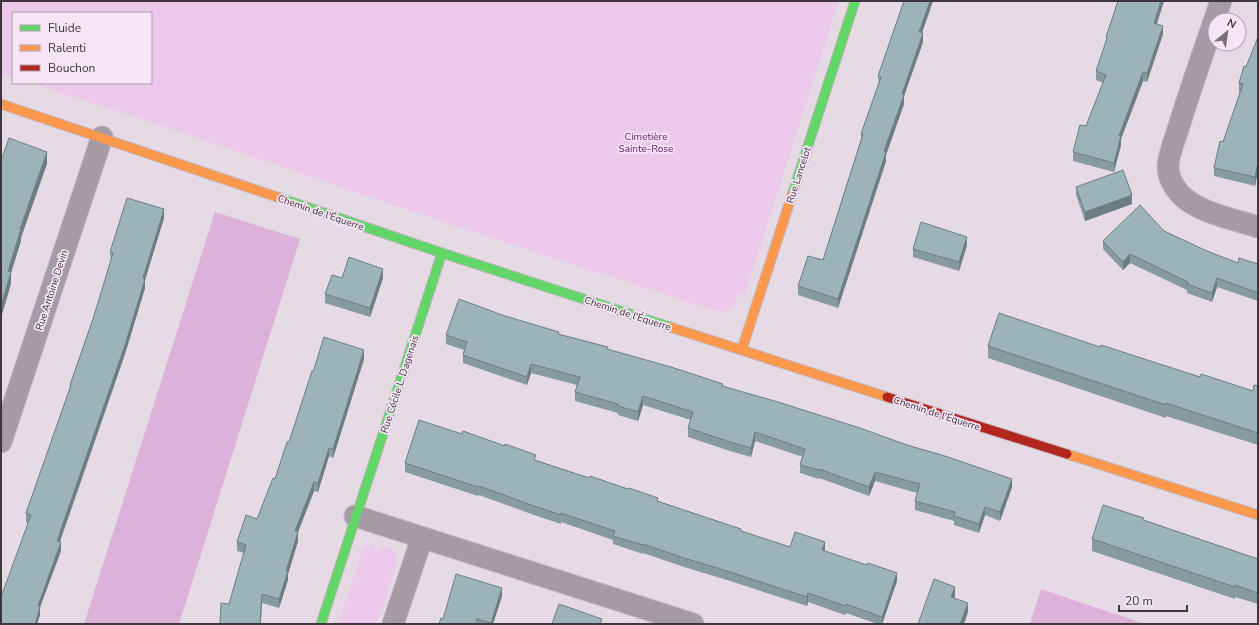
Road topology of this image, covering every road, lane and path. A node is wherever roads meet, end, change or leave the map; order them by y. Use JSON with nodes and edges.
{"nodes":[{"id":1,"x":855,"y":1,"type":"edge"},
{"id":2,"x":1221,"y":1,"type":"edge"},
{"id":3,"x":1,"y":104,"type":"edge"},
{"id":4,"x":102,"y":137,"type":"junction"},
{"id":5,"x":1258,"y":227,"type":"edge"},
{"id":6,"x":442,"y":253,"type":"junction"},
{"id":7,"x":742,"y":349,"type":"junction"},
{"id":8,"x":1,"y":442,"type":"edge"},
{"id":9,"x":1258,"y":514,"type":"edge"},
{"id":10,"x":355,"y":516,"type":"junction"},
{"id":11,"x":422,"y":538,"type":"junction"},
{"id":12,"x":658,"y":619,"type":"edge"},
{"id":13,"x":321,"y":624,"type":"edge"},
{"id":14,"x":393,"y":624,"type":"edge"},
{"id":15,"x":693,"y":624,"type":"edge"}],
"edges":[{"from":1,"to":7,"type":"street","name":"Rue Lancelot"},
{"from":2,"to":5,"type":"street"},
{"from":3,"to":4,"type":"street","name":"Chemin de l'Équerre"},
{"from":4,"to":6,"type":"street","name":"Chemin de l'Équerre"},
{"from":4,"to":8,"type":"street","name":"Rue Antoine Devin"},
{"from":6,"to":7,"type":"street","name":"Chemin de l'Équerre"},
{"from":6,"to":10,"type":"street","name":"Rue Cécile L. Dagenais"},
{"from":7,"to":9,"type":"street","name":"Chemin de l'Équerre"},
{"from":10,"to":11,"type":"street"},
{"from":10,"to":13,"type":"street","name":"Rue Cécile L. Dagenais"},
{"from":11,"to":12,"type":"street"},
{"from":11,"to":14,"type":"street"},
{"from":12,"to":15,"type":"street"}]}
